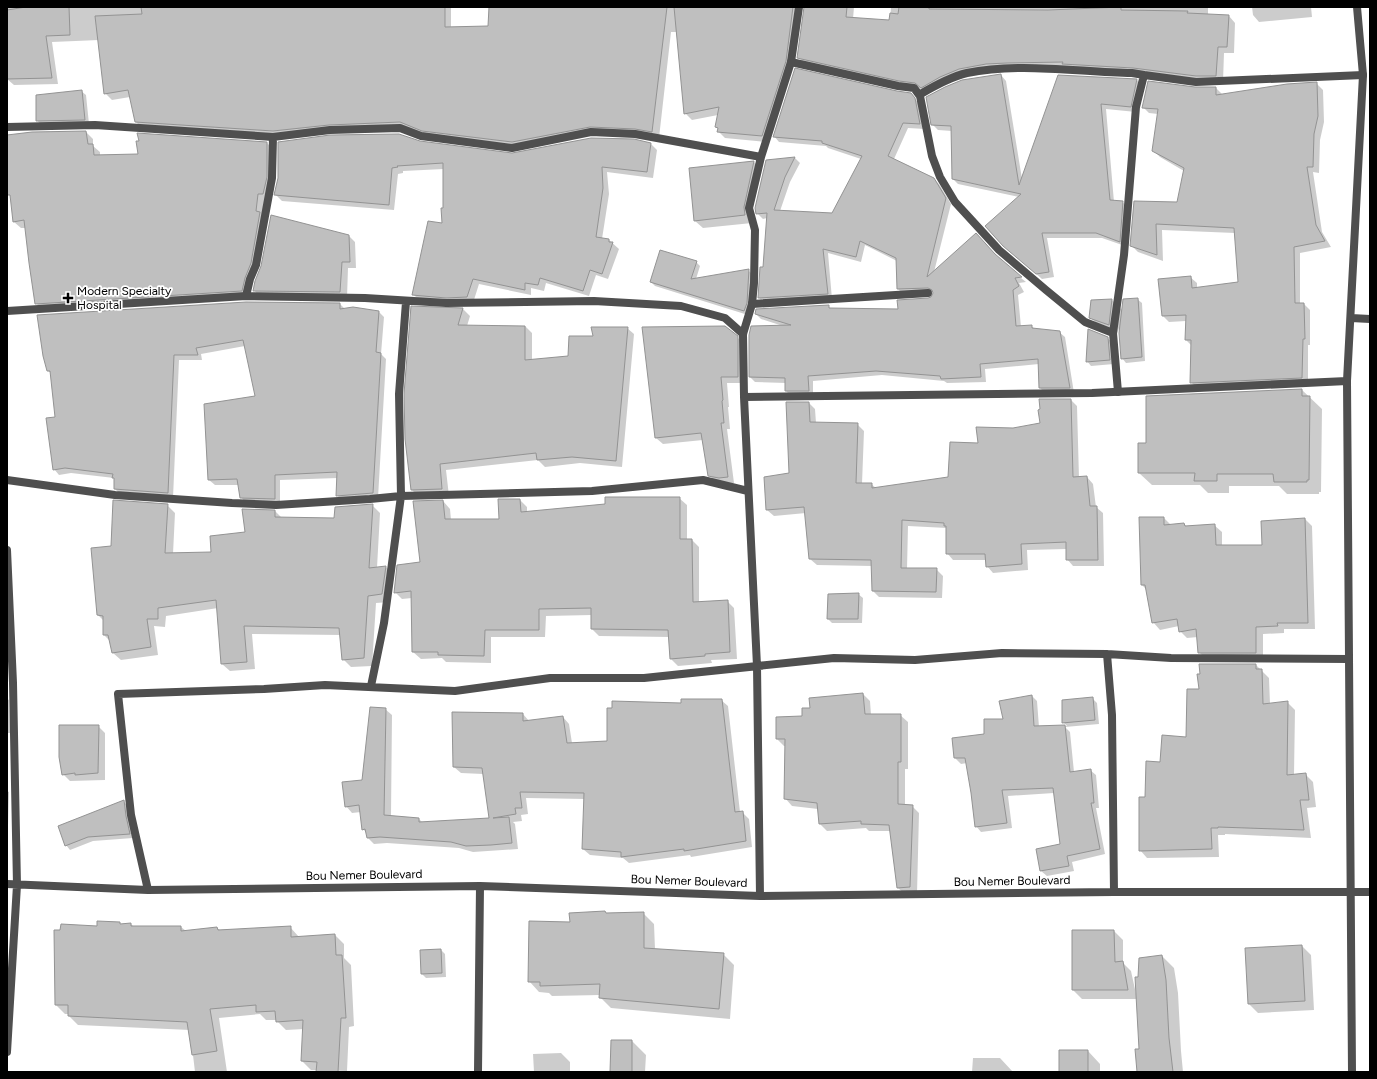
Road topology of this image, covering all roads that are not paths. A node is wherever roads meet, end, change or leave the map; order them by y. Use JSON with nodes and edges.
{"nodes":[{"id":1,"x":799,"y":7,"type":"edge"},
{"id":2,"x":1356,"y":7,"type":"edge"},
{"id":3,"x":791,"y":62,"type":"junction"},
{"id":4,"x":1144,"y":75,"type":"junction"},
{"id":5,"x":1363,"y":75,"type":"junction"},
{"id":6,"x":919,"y":95,"type":"junction"},
{"id":7,"x":7,"y":127,"type":"edge"},
{"id":8,"x":273,"y":137,"type":"junction"},
{"id":9,"x":761,"y":157,"type":"junction"},
{"id":10,"x":928,"y":293,"type":"dead end"},
{"id":11,"x":246,"y":296,"type":"junction"},
{"id":12,"x":406,"y":302,"type":"junction"},
{"id":13,"x":752,"y":304,"type":"junction"},
{"id":14,"x":7,"y":311,"type":"edge"},
{"id":15,"x":1351,"y":318,"type":"junction"},
{"id":16,"x":1370,"y":319,"type":"edge"},
{"id":17,"x":1113,"y":333,"type":"junction"},
{"id":18,"x":743,"y":334,"type":"junction"},
{"id":19,"x":1347,"y":381,"type":"junction"},
{"id":20,"x":1118,"y":392,"type":"junction"},
{"id":21,"x":744,"y":397,"type":"junction"},
{"id":22,"x":7,"y":480,"type":"edge"},
{"id":23,"x":748,"y":491,"type":"junction"},
{"id":24,"x":401,"y":496,"type":"junction"},
{"id":25,"x":7,"y":550,"type":"edge"},
{"id":26,"x":1107,"y":654,"type":"junction"},
{"id":27,"x":1349,"y":659,"type":"junction"},
{"id":28,"x":757,"y":666,"type":"junction"},
{"id":29,"x":371,"y":686,"type":"junction"},
{"id":30,"x":7,"y":884,"type":"edge"},
{"id":31,"x":17,"y":885,"type":"junction"},
{"id":32,"x":480,"y":886,"type":"junction"},
{"id":33,"x":148,"y":890,"type":"junction"},
{"id":34,"x":1114,"y":892,"type":"junction"},
{"id":35,"x":1370,"y":892,"type":"edge"},
{"id":36,"x":1350,"y":893,"type":"junction"},
{"id":37,"x":760,"y":896,"type":"junction"},
{"id":38,"x":7,"y":1052,"type":"edge"},
{"id":39,"x":478,"y":1072,"type":"edge"},
{"id":40,"x":1352,"y":1072,"type":"edge"}],
"edges":[{"from":1,"to":3,"type":"street"},
{"from":2,"to":5,"type":"street"},
{"from":3,"to":6,"type":"street"},
{"from":3,"to":9,"type":"street"},
{"from":4,"to":5,"type":"street"},
{"from":4,"to":6,"type":"street"},
{"from":4,"to":17,"type":"street"},
{"from":5,"to":15,"type":"street"},
{"from":6,"to":17,"type":"street"},
{"from":7,"to":8,"type":"street"},
{"from":8,"to":9,"type":"street"},
{"from":8,"to":11,"type":"street"},
{"from":9,"to":13,"type":"street"},
{"from":10,"to":13,"type":"street"},
{"from":11,"to":12,"type":"street"},
{"from":11,"to":14,"type":"street"},
{"from":12,"to":18,"type":"street"},
{"from":12,"to":24,"type":"street"},
{"from":13,"to":18,"type":"street"},
{"from":15,"to":16,"type":"street"},
{"from":15,"to":19,"type":"street"},
{"from":17,"to":20,"type":"street"},
{"from":18,"to":21,"type":"street"},
{"from":19,"to":20,"type":"street"},
{"from":19,"to":27,"type":"street"},
{"from":20,"to":21,"type":"street"},
{"from":21,"to":23,"type":"street"},
{"from":22,"to":24,"type":"street"},
{"from":23,"to":24,"type":"street"},
{"from":23,"to":28,"type":"street"},
{"from":24,"to":29,"type":"street"},
{"from":25,"to":31,"type":"street"},
{"from":26,"to":27,"type":"street"},
{"from":26,"to":28,"type":"street"},
{"from":26,"to":34,"type":"street"},
{"from":27,"to":36,"type":"street"},
{"from":28,"to":29,"type":"street"},
{"from":28,"to":37,"type":"street"},
{"from":29,"to":33,"type":"street"},
{"from":30,"to":31,"type":"street","name":"Bou Nemer Boulevard"},
{"from":31,"to":33,"type":"street","name":"Bou Nemer Boulevard"},
{"from":31,"to":38,"type":"street"},
{"from":32,"to":33,"type":"street","name":"Bou Nemer Boulevard"},
{"from":32,"to":37,"type":"street","name":"Bou Nemer Boulevard"},
{"from":32,"to":39,"type":"street"},
{"from":34,"to":36,"type":"street","name":"Bou Nemer Boulevard"},
{"from":34,"to":37,"type":"street","name":"Bou Nemer Boulevard"},
{"from":35,"to":36,"type":"street","name":"Bou Nemer Boulevard"},
{"from":36,"to":40,"type":"street"}]}
